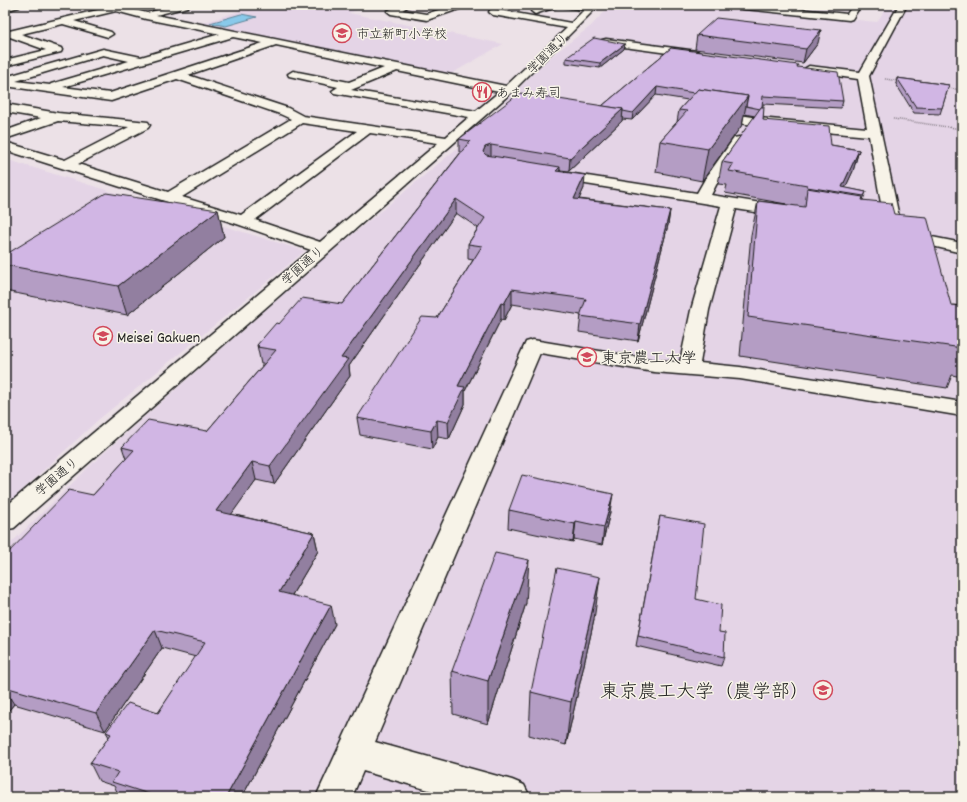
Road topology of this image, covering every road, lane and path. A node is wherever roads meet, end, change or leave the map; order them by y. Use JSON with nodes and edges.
{"nodes":[{"id":1,"x":16,"y":5,"type":"edge"},
{"id":2,"x":185,"y":5,"type":"edge"},
{"id":3,"x":407,"y":5,"type":"edge"},
{"id":4,"x":462,"y":5,"type":"edge"},
{"id":5,"x":553,"y":5,"type":"edge"},
{"id":6,"x":568,"y":5,"type":"edge"},
{"id":7,"x":735,"y":5,"type":"edge"},
{"id":8,"x":857,"y":5,"type":"edge"},
{"id":9,"x":903,"y":5,"type":"edge"},
{"id":10,"x":110,"y":6,"type":"edge"},
{"id":11,"x":510,"y":6,"type":"dead end"},
{"id":12,"x":5,"y":8,"type":"edge"},
{"id":13,"x":536,"y":11,"type":"junction"},
{"id":14,"x":492,"y":12,"type":"dead end"},
{"id":15,"x":585,"y":15,"type":"edge"},
{"id":16,"x":146,"y":16,"type":"junction"},
{"id":17,"x":63,"y":20,"type":"junction"},
{"id":18,"x":235,"y":33,"type":"junction"},
{"id":19,"x":108,"y":34,"type":"dead end"},
{"id":20,"x":8,"y":35,"type":"edge"},
{"id":21,"x":277,"y":42,"type":"junction"},
{"id":22,"x":606,"y":42,"type":"edge"},
{"id":23,"x":707,"y":55,"type":"edge"},
{"id":24,"x":141,"y":61,"type":"junction"},
{"id":25,"x":5,"y":63,"type":"edge"},
{"id":26,"x":396,"y":67,"type":"junction"},
{"id":27,"x":801,"y":68,"type":"edge"},
{"id":28,"x":294,"y":74,"type":"dead end"},
{"id":29,"x":176,"y":75,"type":"junction"},
{"id":30,"x":863,"y":76,"type":"junction"},
{"id":31,"x":446,"y":78,"type":"junction"},
{"id":32,"x":5,"y":82,"type":"edge"},
{"id":33,"x":901,"y":82,"type":"edge"},
{"id":34,"x":476,"y":83,"type":"junction"},
{"id":35,"x":434,"y":85,"type":"dead end"},
{"id":36,"x":350,"y":86,"type":"junction"},
{"id":37,"x":947,"y":88,"type":"edge"},
{"id":38,"x":46,"y":89,"type":"junction"},
{"id":39,"x":508,"y":90,"type":"junction"},
{"id":40,"x":962,"y":90,"type":"edge"},
{"id":41,"x":422,"y":92,"type":"dead end"},
{"id":42,"x":464,"y":92,"type":"dead end"},
{"id":43,"x":451,"y":100,"type":"dead end"},
{"id":44,"x":404,"y":103,"type":"junction"},
{"id":45,"x":5,"y":108,"type":"edge"},
{"id":46,"x":438,"y":109,"type":"junction"},
{"id":47,"x":706,"y":114,"type":"edge"},
{"id":48,"x":478,"y":115,"type":"junction"},
{"id":49,"x":871,"y":116,"type":"junction"},
{"id":50,"x":58,"y":117,"type":"junction"},
{"id":51,"x":300,"y":119,"type":"junction"},
{"id":52,"x":753,"y":121,"type":"junction"},
{"id":53,"x":368,"y":129,"type":"junction"},
{"id":54,"x":962,"y":129,"type":"edge"},
{"id":55,"x":874,"y":133,"type":"junction"},
{"id":56,"x":5,"y":135,"type":"edge"},
{"id":57,"x":449,"y":141,"type":"junction"},
{"id":58,"x":5,"y":146,"type":"edge"},
{"id":59,"x":66,"y":165,"type":"junction"},
{"id":60,"x":538,"y":172,"type":"edge"},
{"id":61,"x":169,"y":198,"type":"junction"},
{"id":62,"x":702,"y":198,"type":"junction"},
{"id":63,"x":730,"y":203,"type":"junction"},
{"id":64,"x":800,"y":215,"type":"edge"},
{"id":65,"x":243,"y":221,"type":"junction"},
{"id":66,"x":322,"y":248,"type":"junction"},
{"id":67,"x":962,"y":248,"type":"edge"},
{"id":68,"x":689,"y":369,"type":"junction"},
{"id":69,"x":962,"y":409,"type":"edge"},
{"id":70,"x":5,"y":520,"type":"edge"},
{"id":71,"x":354,"y":752,"type":"junction"},
{"id":72,"x":334,"y":797,"type":"edge"},
{"id":73,"x":512,"y":797,"type":"edge"}],
"edges":[{"from":1,"to":12,"type":"street"},
{"from":2,"to":16,"type":"street"},
{"from":3,"to":4,"type":"street"},
{"from":5,"to":13,"type":"street"},
{"from":6,"to":15,"type":"street"},
{"from":7,"to":8,"type":"street"},
{"from":9,"to":30,"type":"street"},
{"from":10,"to":16,"type":"street"},
{"from":10,"to":17,"type":"street"},
{"from":11,"to":13,"type":"street"},
{"from":13,"to":15,"type":"street"},
{"from":14,"to":15,"type":"street"},
{"from":15,"to":39,"type":"street","name":"学園通り"},
{"from":16,"to":18,"type":"street"},
{"from":17,"to":19,"type":"street"},
{"from":17,"to":20,"type":"street"},
{"from":18,"to":21,"type":"street"},
{"from":18,"to":24,"type":"street"},
{"from":20,"to":25,"type":"street"},
{"from":21,"to":26,"type":"street"},
{"from":21,"to":29,"type":"street"},
{"from":22,"to":23,"type":"street"},
{"from":24,"to":32,"type":"street"},
{"from":24,"to":38,"type":"street"},
{"from":26,"to":31,"type":"street"},
{"from":26,"to":36,"type":"street"},
{"from":27,"to":30,"type":"street"},
{"from":28,"to":36,"type":"street"},
{"from":29,"to":38,"type":"street"},
{"from":29,"to":51,"type":"street"},
{"from":30,"to":33,"type":"path"},
{"from":30,"to":49,"type":"street"},
{"from":31,"to":34,"type":"street"},
{"from":31,"to":35,"type":"street"},
{"from":32,"to":38,"type":"street"},
{"from":34,"to":39,"type":"street"},
{"from":34,"to":42,"type":"street"},
{"from":36,"to":44,"type":"street"},
{"from":37,"to":40,"type":"path"},
{"from":39,"to":48,"type":"street","name":"学園通り"},
{"from":41,"to":44,"type":"street"},
{"from":43,"to":46,"type":"street"},
{"from":44,"to":46,"type":"street"},
{"from":45,"to":50,"type":"street"},
{"from":46,"to":48,"type":"street"},
{"from":47,"to":52,"type":"street"},
{"from":48,"to":57,"type":"street","name":"学園通り"},
{"from":49,"to":54,"type":"path"},
{"from":49,"to":55,"type":"street"},
{"from":50,"to":56,"type":"street"},
{"from":50,"to":59,"type":"street"},
{"from":51,"to":53,"type":"street"},
{"from":51,"to":61,"type":"street"},
{"from":52,"to":55,"type":"street"},
{"from":52,"to":62,"type":"street"},
{"from":53,"to":57,"type":"street"},
{"from":53,"to":65,"type":"street"},
{"from":55,"to":67,"type":"street"},
{"from":57,"to":66,"type":"street","name":"学園通り"},
{"from":58,"to":59,"type":"street"},
{"from":59,"to":61,"type":"street"},
{"from":60,"to":62,"type":"street"},
{"from":61,"to":65,"type":"street"},
{"from":62,"to":63,"type":"street"},
{"from":63,"to":64,"type":"street"},
{"from":63,"to":68,"type":"street"},
{"from":65,"to":66,"type":"street"},
{"from":66,"to":70,"type":"street","name":"学園通り"},
{"from":68,"to":69,"type":"street"},
{"from":68,"to":71,"type":"street"},
{"from":71,"to":72,"type":"street"},
{"from":71,"to":73,"type":"street"}]}
